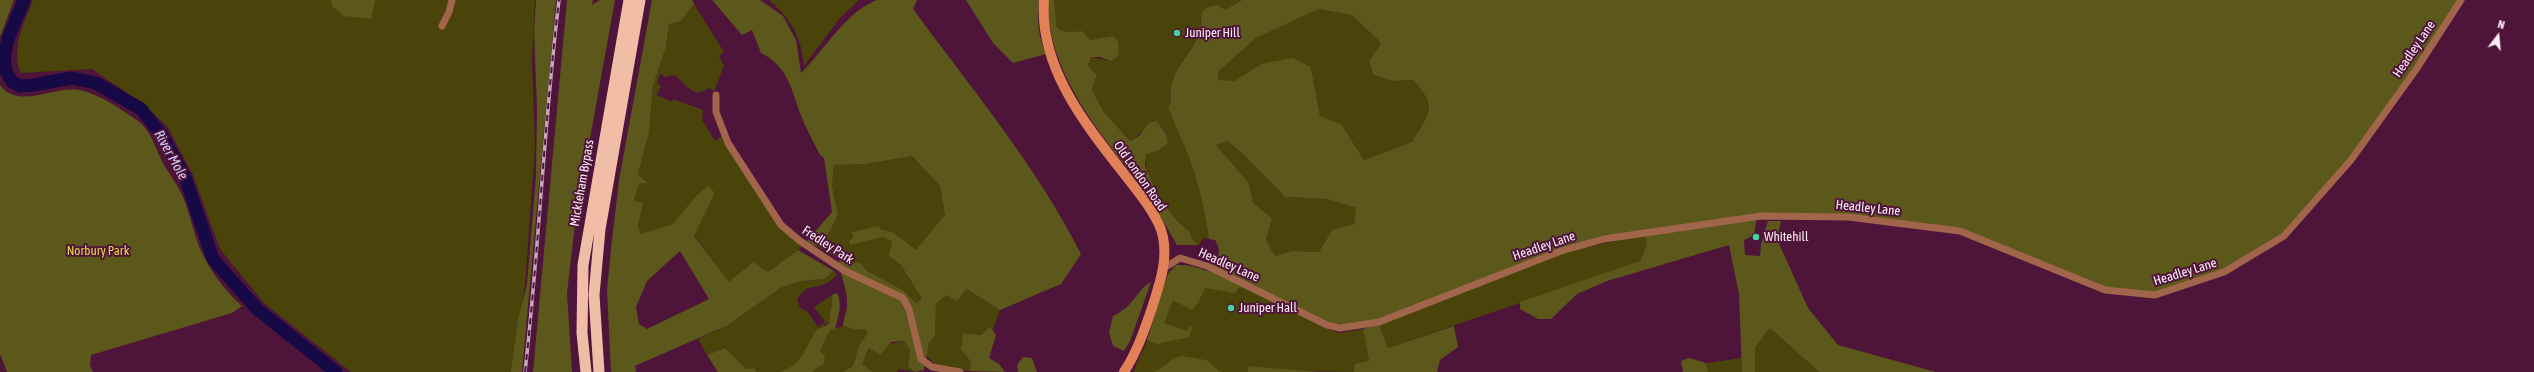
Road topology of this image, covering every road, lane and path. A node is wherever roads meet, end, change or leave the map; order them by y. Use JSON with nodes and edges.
{"nodes":[{"id":1,"x":452,"y":0,"type":"edge"},
{"id":2,"x":629,"y":0,"type":"edge"},
{"id":3,"x":640,"y":0,"type":"edge"},
{"id":4,"x":1044,"y":0,"type":"edge"},
{"id":5,"x":2461,"y":0,"type":"edge"},
{"id":6,"x":442,"y":26,"type":"dead end"},
{"id":7,"x":716,"y":95,"type":"dead end"},
{"id":8,"x":1164,"y":268,"type":"junction"},
{"id":9,"x":586,"y":372,"type":"edge"},
{"id":10,"x":599,"y":372,"type":"edge"},
{"id":11,"x":960,"y":372,"type":"edge"},
{"id":12,"x":1124,"y":372,"type":"edge"}],
"edges":[{"from":1,"to":6,"type":"street"},
{"from":2,"to":9,"type":"highway","name":"Mickleham Bypass"},
{"from":3,"to":10,"type":"highway","name":"Mickleham Bypass"},
{"from":4,"to":8,"type":"main road","name":"Old London Road"},
{"from":5,"to":8,"type":"street","name":"Headley Lane"},
{"from":7,"to":11,"type":"street","name":"Fredley Park"},
{"from":8,"to":12,"type":"main road","name":"Old London Road"}]}
